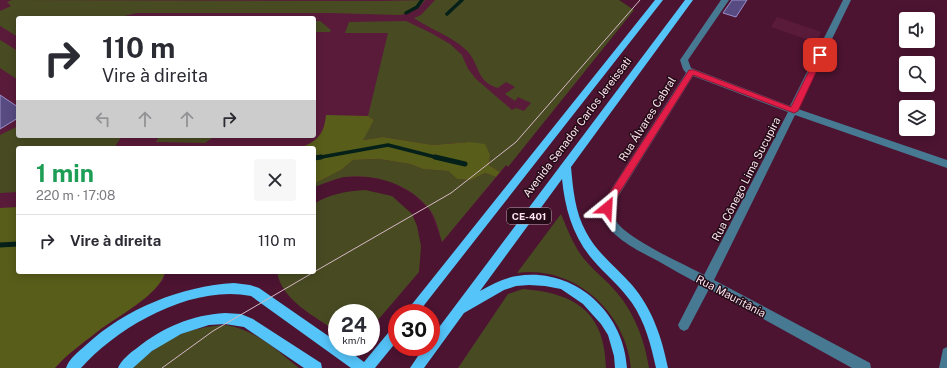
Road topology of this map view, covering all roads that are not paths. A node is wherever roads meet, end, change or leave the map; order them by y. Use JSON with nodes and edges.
{"nodes":[{"id":1,"x":659,"y":0,"type":"edge"},
{"id":2,"x":689,"y":0,"type":"edge"},
{"id":3,"x":725,"y":0,"type":"edge"},
{"id":4,"x":847,"y":0,"type":"edge"},
{"id":5,"x":692,"y":72,"type":"junction"},
{"id":6,"x":794,"y":111,"type":"junction"},
{"id":7,"x":947,"y":164,"type":"edge"},
{"id":8,"x":566,"y":166,"type":"junction"},
{"id":9,"x":608,"y":214,"type":"joint"},
{"id":10,"x":706,"y":283,"type":"junction"},
{"id":11,"x":418,"y":304,"type":"edge"},
{"id":12,"x":458,"y":311,"type":"junction"},
{"id":13,"x":684,"y":325,"type":"dead end"},
{"id":14,"x":388,"y":342,"type":"edge"},
{"id":15,"x":947,"y":353,"type":"edge"},
{"id":16,"x":72,"y":368,"type":"edge"},
{"id":17,"x":124,"y":368,"type":"edge"},
{"id":18,"x":316,"y":368,"type":"edge"},
{"id":19,"x":362,"y":368,"type":"edge"},
{"id":20,"x":367,"y":368,"type":"edge"},
{"id":21,"x":416,"y":368,"type":"edge"},
{"id":22,"x":621,"y":368,"type":"edge"},
{"id":23,"x":662,"y":368,"type":"edge"},
{"id":24,"x":865,"y":368,"type":"edge"},
{"id":25,"x":945,"y":368,"type":"edge"}],
"edges":[{"from":1,"to":11,"type":"main road","name":"Avenida Senador Carlos Jereissati","number":"CE-401"},
{"from":2,"to":8,"type":"main road","name":"Avenida Senador Carlos Jereissati","number":"CE-401"},
{"from":3,"to":5,"type":"street","name":"Rua Álvares Cabral"},
{"from":4,"to":6,"type":"street","name":"Rua Cônego Lima Sucupira"},
{"from":5,"to":6,"type":"street"},
{"from":5,"to":9,"type":"street","name":"Rua Álvares Cabral"},
{"from":6,"to":7,"type":"street"},
{"from":6,"to":10,"type":"street","name":"Rua Cônego Lima Sucupira"},
{"from":8,"to":12,"type":"main road","name":"Avenida Senador Carlos Jereissati","number":"CE-401"},
{"from":8,"to":23,"type":"main road"},
{"from":9,"to":10,"type":"street","name":"Rua Mauritânia"},
{"from":10,"to":13,"type":"street","name":"Rua Cônego Lima Sucupira"},
{"from":10,"to":24,"type":"street","name":"Rua Mauritânia"},
{"from":12,"to":21,"type":"main road","name":"Avenida Senador Carlos Jereissati","number":"CE-401"},
{"from":12,"to":22,"type":"main road"},
{"from":14,"to":20,"type":"main road"},
{"from":15,"to":25,"type":"street"},
{"from":16,"to":19,"type":"main road"},
{"from":17,"to":18,"type":"main road"}]}
